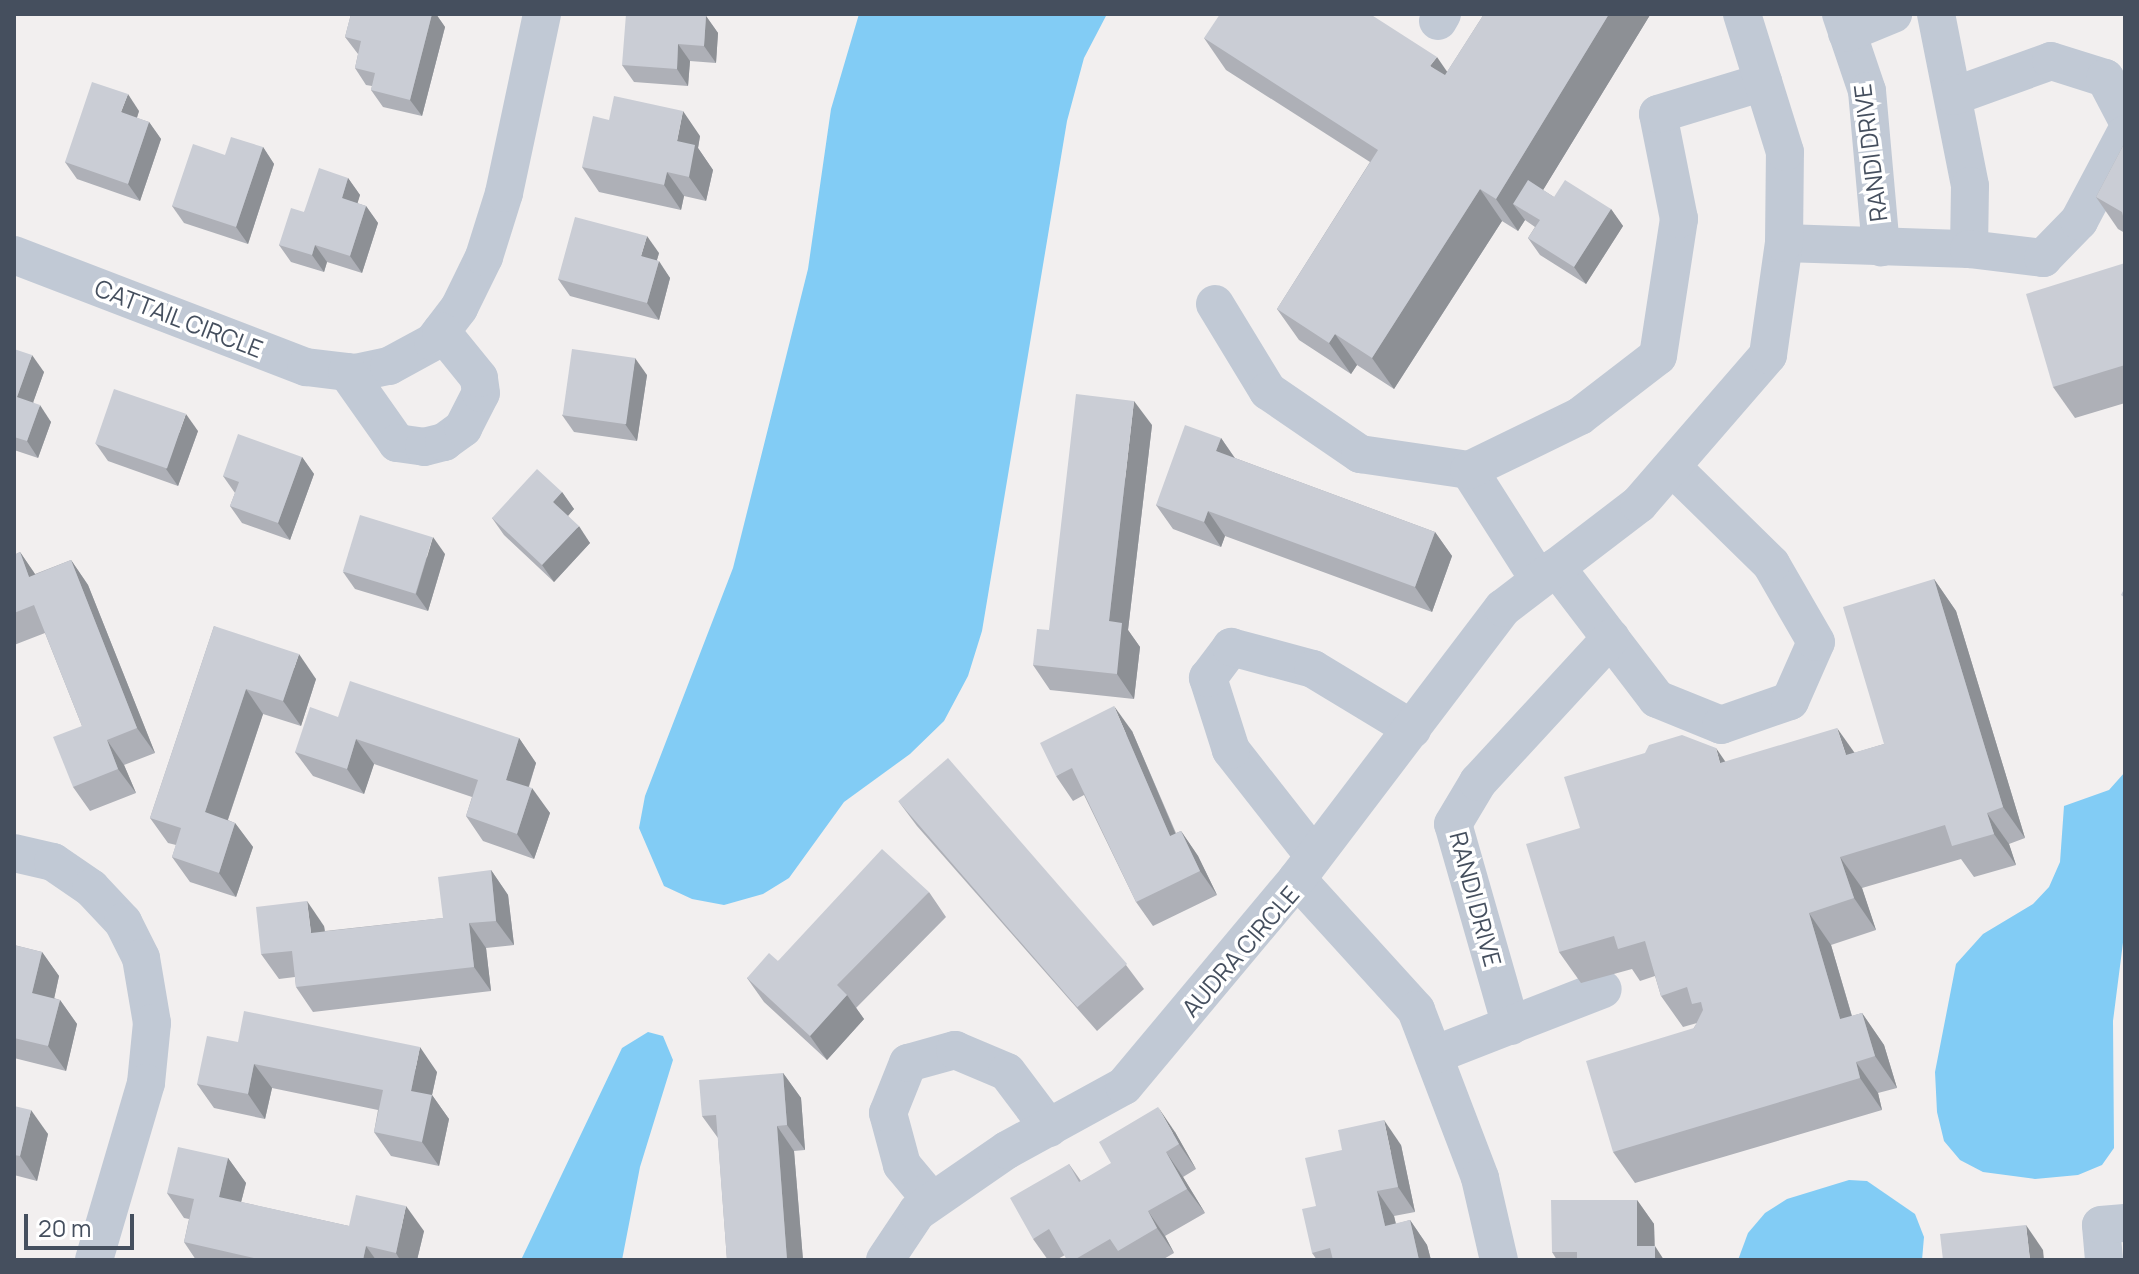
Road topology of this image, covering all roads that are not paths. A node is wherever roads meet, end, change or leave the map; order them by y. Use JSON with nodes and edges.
{"nodes":[{"id":1,"x":542,"y":14,"type":"edge"},
{"id":2,"x":1742,"y":14,"type":"edge"},
{"id":3,"x":1893,"y":14,"type":"edge"},
{"id":4,"x":1936,"y":14,"type":"edge"},
{"id":5,"x":1844,"y":24,"type":"edge"},
{"id":6,"x":1763,"y":82,"type":"junction"},
{"id":7,"x":1954,"y":96,"type":"junction"},
{"id":8,"x":2125,"y":116,"type":"edge"},
{"id":9,"x":2125,"y":134,"type":"edge"},
{"id":10,"x":1784,"y":243,"type":"junction"},
{"id":11,"x":1881,"y":247,"type":"junction"},
{"id":12,"x":1969,"y":249,"type":"junction"},
{"id":13,"x":14,"y":255,"type":"edge"},
{"id":14,"x":1215,"y":304,"type":"dead end"},
{"id":15,"x":441,"y":331,"type":"junction"},
{"id":16,"x":347,"y":372,"type":"junction"},
{"id":17,"x":1674,"y":469,"type":"junction"},
{"id":18,"x":1469,"y":470,"type":"junction"},
{"id":19,"x":1548,"y":574,"type":"junction"},
{"id":20,"x":1611,"y":638,"type":"junction"},
{"id":21,"x":1412,"y":729,"type":"junction"},
{"id":22,"x":14,"y":853,"type":"edge"},
{"id":23,"x":1306,"y":868,"type":"junction"},
{"id":24,"x":1603,"y":989,"type":"dead end"},
{"id":25,"x":1511,"y":1026,"type":"junction"},
{"id":26,"x":1434,"y":1055,"type":"junction"},
{"id":27,"x":1049,"y":1128,"type":"junction"},
{"id":28,"x":932,"y":1201,"type":"junction"},
{"id":29,"x":2125,"y":1223,"type":"edge"},
{"id":30,"x":94,"y":1260,"type":"edge"},
{"id":31,"x":885,"y":1260,"type":"edge"},
{"id":32,"x":1499,"y":1260,"type":"edge"},
{"id":33,"x":2104,"y":1260,"type":"edge"}],
"edges":[{"from":1,"to":15,"type":"street","name":"CATTAIL CIRCLE"},
{"from":2,"to":6,"type":"street"},
{"from":3,"to":5,"type":"street"},
{"from":4,"to":7,"type":"street"},
{"from":5,"to":11,"type":"street","name":"RANDI DRIVE"},
{"from":6,"to":10,"type":"street"},
{"from":6,"to":18,"type":"street"},
{"from":7,"to":8,"type":"street"},
{"from":7,"to":12,"type":"street"},
{"from":9,"to":12,"type":"street","name":"RANDI DRIVE"},
{"from":10,"to":11,"type":"street","name":"RANDI DRIVE"},
{"from":10,"to":17,"type":"street"},
{"from":11,"to":12,"type":"street","name":"RANDI DRIVE"},
{"from":13,"to":16,"type":"street","name":"CATTAIL CIRCLE"},
{"from":14,"to":18,"type":"street"},
{"from":15,"to":16,"type":"street","name":"CATTAIL CIRCLE"},
{"from":15,"to":16,"type":"street"},
{"from":17,"to":19,"type":"street"},
{"from":17,"to":20,"type":"street"},
{"from":18,"to":19,"type":"street"},
{"from":19,"to":20,"type":"street"},
{"from":19,"to":21,"type":"street"},
{"from":20,"to":25,"type":"street","name":"RANDI DRIVE"},
{"from":21,"to":23,"type":"street"},
{"from":21,"to":23,"type":"street"},
{"from":22,"to":30,"type":"street"},
{"from":23,"to":26,"type":"street","name":"AUDRA CIRCLE"},
{"from":23,"to":27,"type":"street","name":"AUDRA CIRCLE"},
{"from":24,"to":25,"type":"street"},
{"from":25,"to":26,"type":"street"},
{"from":26,"to":32,"type":"street","name":"AUDRA CIRCLE"},
{"from":27,"to":28,"type":"street","name":"AUDRA CIRCLE"},
{"from":27,"to":28,"type":"street"},
{"from":28,"to":31,"type":"street","name":"AUDRA CIRCLE"},
{"from":29,"to":33,"type":"street"}]}
